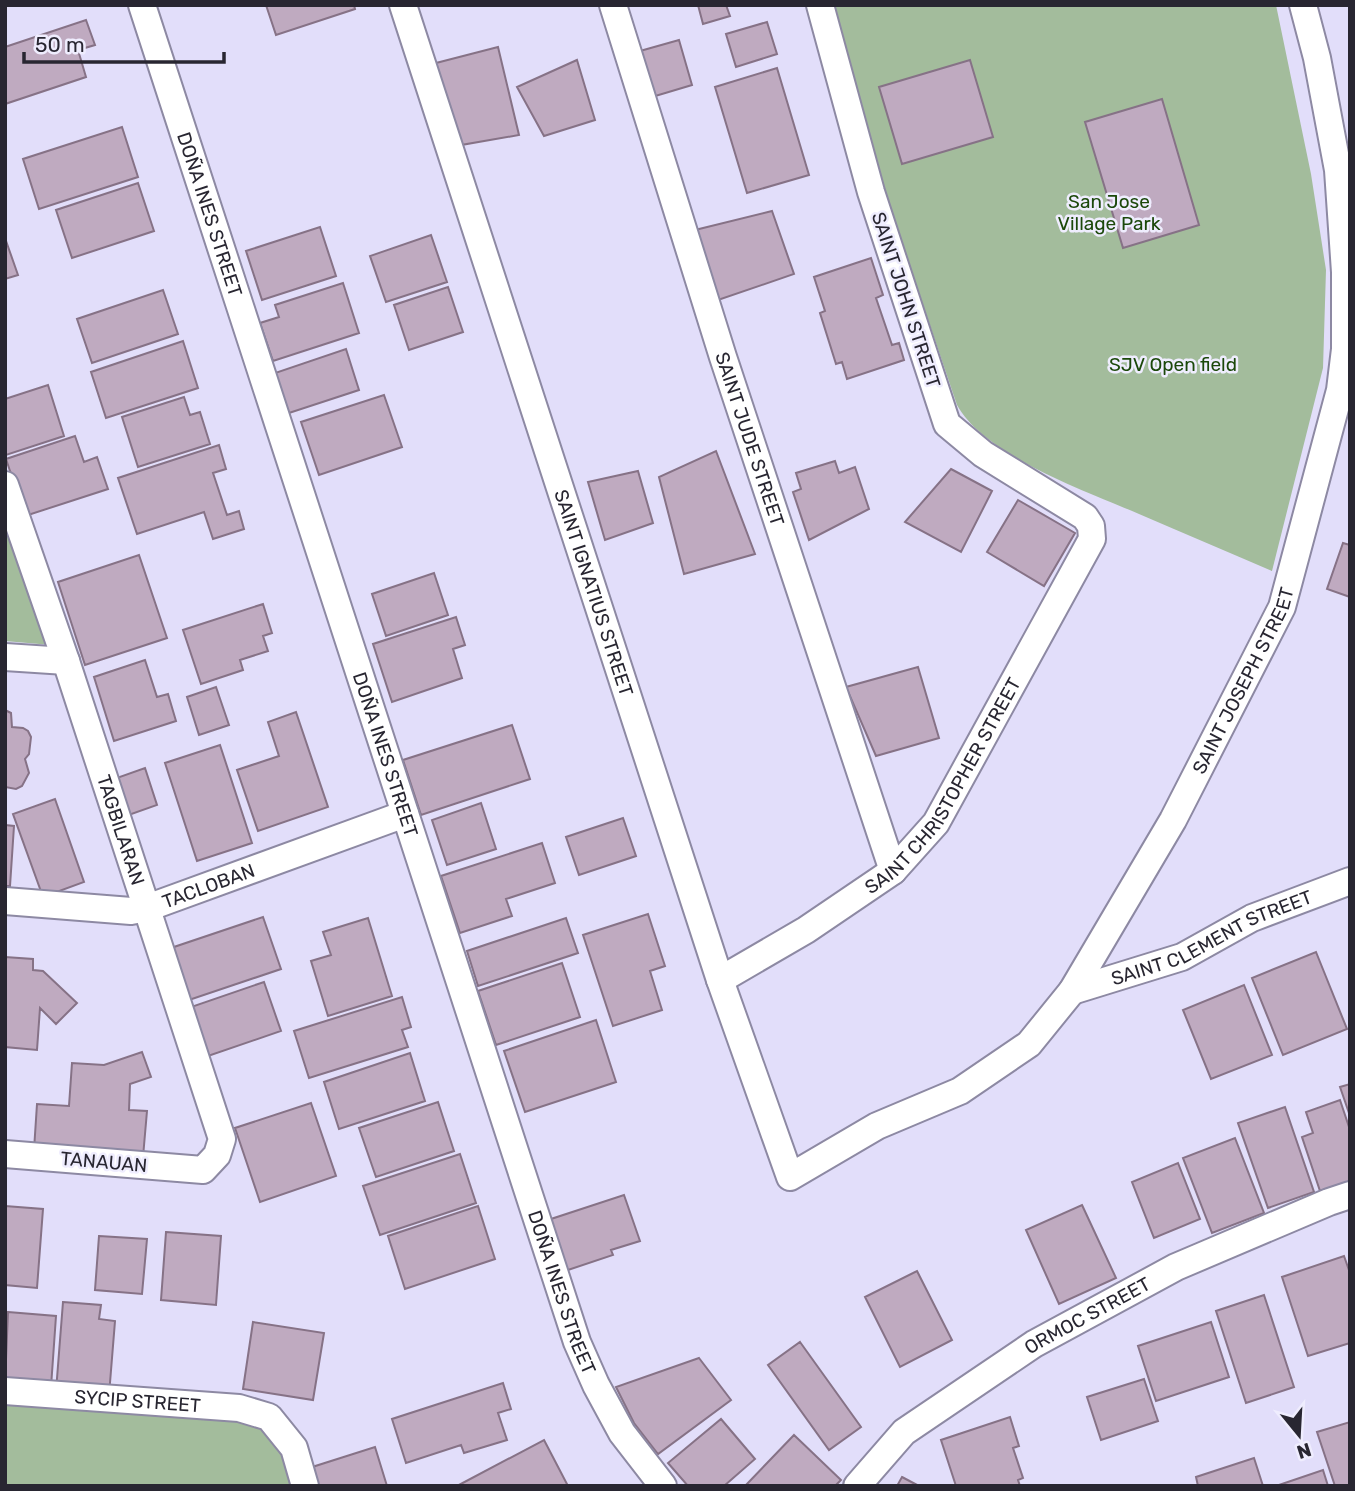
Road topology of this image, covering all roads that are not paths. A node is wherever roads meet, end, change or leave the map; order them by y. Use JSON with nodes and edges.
{"nodes":[{"id":1,"x":142,"y":5,"type":"edge"},
{"id":2,"x":403,"y":5,"type":"edge"},
{"id":3,"x":613,"y":5,"type":"edge"},
{"id":4,"x":820,"y":5,"type":"edge"},
{"id":5,"x":1303,"y":5,"type":"edge"},
{"id":6,"x":1344,"y":170,"type":"edge"},
{"id":7,"x":1345,"y":392,"type":"edge"},
{"id":8,"x":5,"y":485,"type":"edge"},
{"id":9,"x":1091,"y":526,"type":"joint"},
{"id":10,"x":5,"y":657,"type":"edge"},
{"id":11,"x":66,"y":662,"type":"junction"},
{"id":12,"x":405,"y":814,"type":"junction"},
{"id":13,"x":893,"y":871,"type":"junction"},
{"id":14,"x":1350,"y":881,"type":"edge"},
{"id":15,"x":5,"y":901,"type":"edge"},
{"id":16,"x":148,"y":908,"type":"junction"},
{"id":17,"x":720,"y":979,"type":"junction"},
{"id":18,"x":1072,"y":991,"type":"junction"},
{"id":19,"x":5,"y":1154,"type":"edge"},
{"id":20,"x":203,"y":1170,"type":"joint"},
{"id":21,"x":790,"y":1177,"type":"joint"},
{"id":22,"x":1350,"y":1195,"type":"edge"},
{"id":23,"x":5,"y":1391,"type":"edge"},
{"id":24,"x":305,"y":1486,"type":"edge"},
{"id":25,"x":663,"y":1486,"type":"edge"},
{"id":26,"x":857,"y":1486,"type":"edge"}],
"edges":[{"from":1,"to":12,"type":"street","name":"DOÑA INES STREET"},
{"from":2,"to":17,"type":"street","name":"SAINT IGNATIUS STREET"},
{"from":3,"to":13,"type":"street","name":"SAINT JUDE STREET"},
{"from":4,"to":9,"type":"street","name":"SAINT JOHN STREET"},
{"from":5,"to":6,"type":"street","name":"SAINT JOSEPH STREET"},
{"from":6,"to":7,"type":"street","name":"SAINT JOSEPH STREET"},
{"from":7,"to":18,"type":"street","name":"SAINT JOSEPH STREET"},
{"from":8,"to":11,"type":"street","name":"TAGBILARAN"},
{"from":9,"to":13,"type":"street","name":"SAINT CHRISTOPHER STREET"},
{"from":10,"to":11,"type":"street"},
{"from":11,"to":16,"type":"street","name":"TAGBILARAN"},
{"from":12,"to":16,"type":"street","name":"TACLOBAN"},
{"from":12,"to":25,"type":"street","name":"DOÑA INES STREET"},
{"from":13,"to":17,"type":"street","name":"SAINT CHRISTOPHER STREET"},
{"from":14,"to":18,"type":"street","name":"SAINT CLEMENT STREET"},
{"from":15,"to":16,"type":"street","name":"TACLOBAN"},
{"from":16,"to":20,"type":"street","name":"TAGBILARAN"},
{"from":17,"to":21,"type":"street","name":"SAINT IGNATIUS STREET"},
{"from":18,"to":21,"type":"street","name":"SAINT JOSEPH STREET"},
{"from":19,"to":20,"type":"street","name":"TANAUAN"},
{"from":22,"to":26,"type":"street","name":"ORMOC STREET"},
{"from":23,"to":24,"type":"street","name":"SYCIP STREET"}]}
